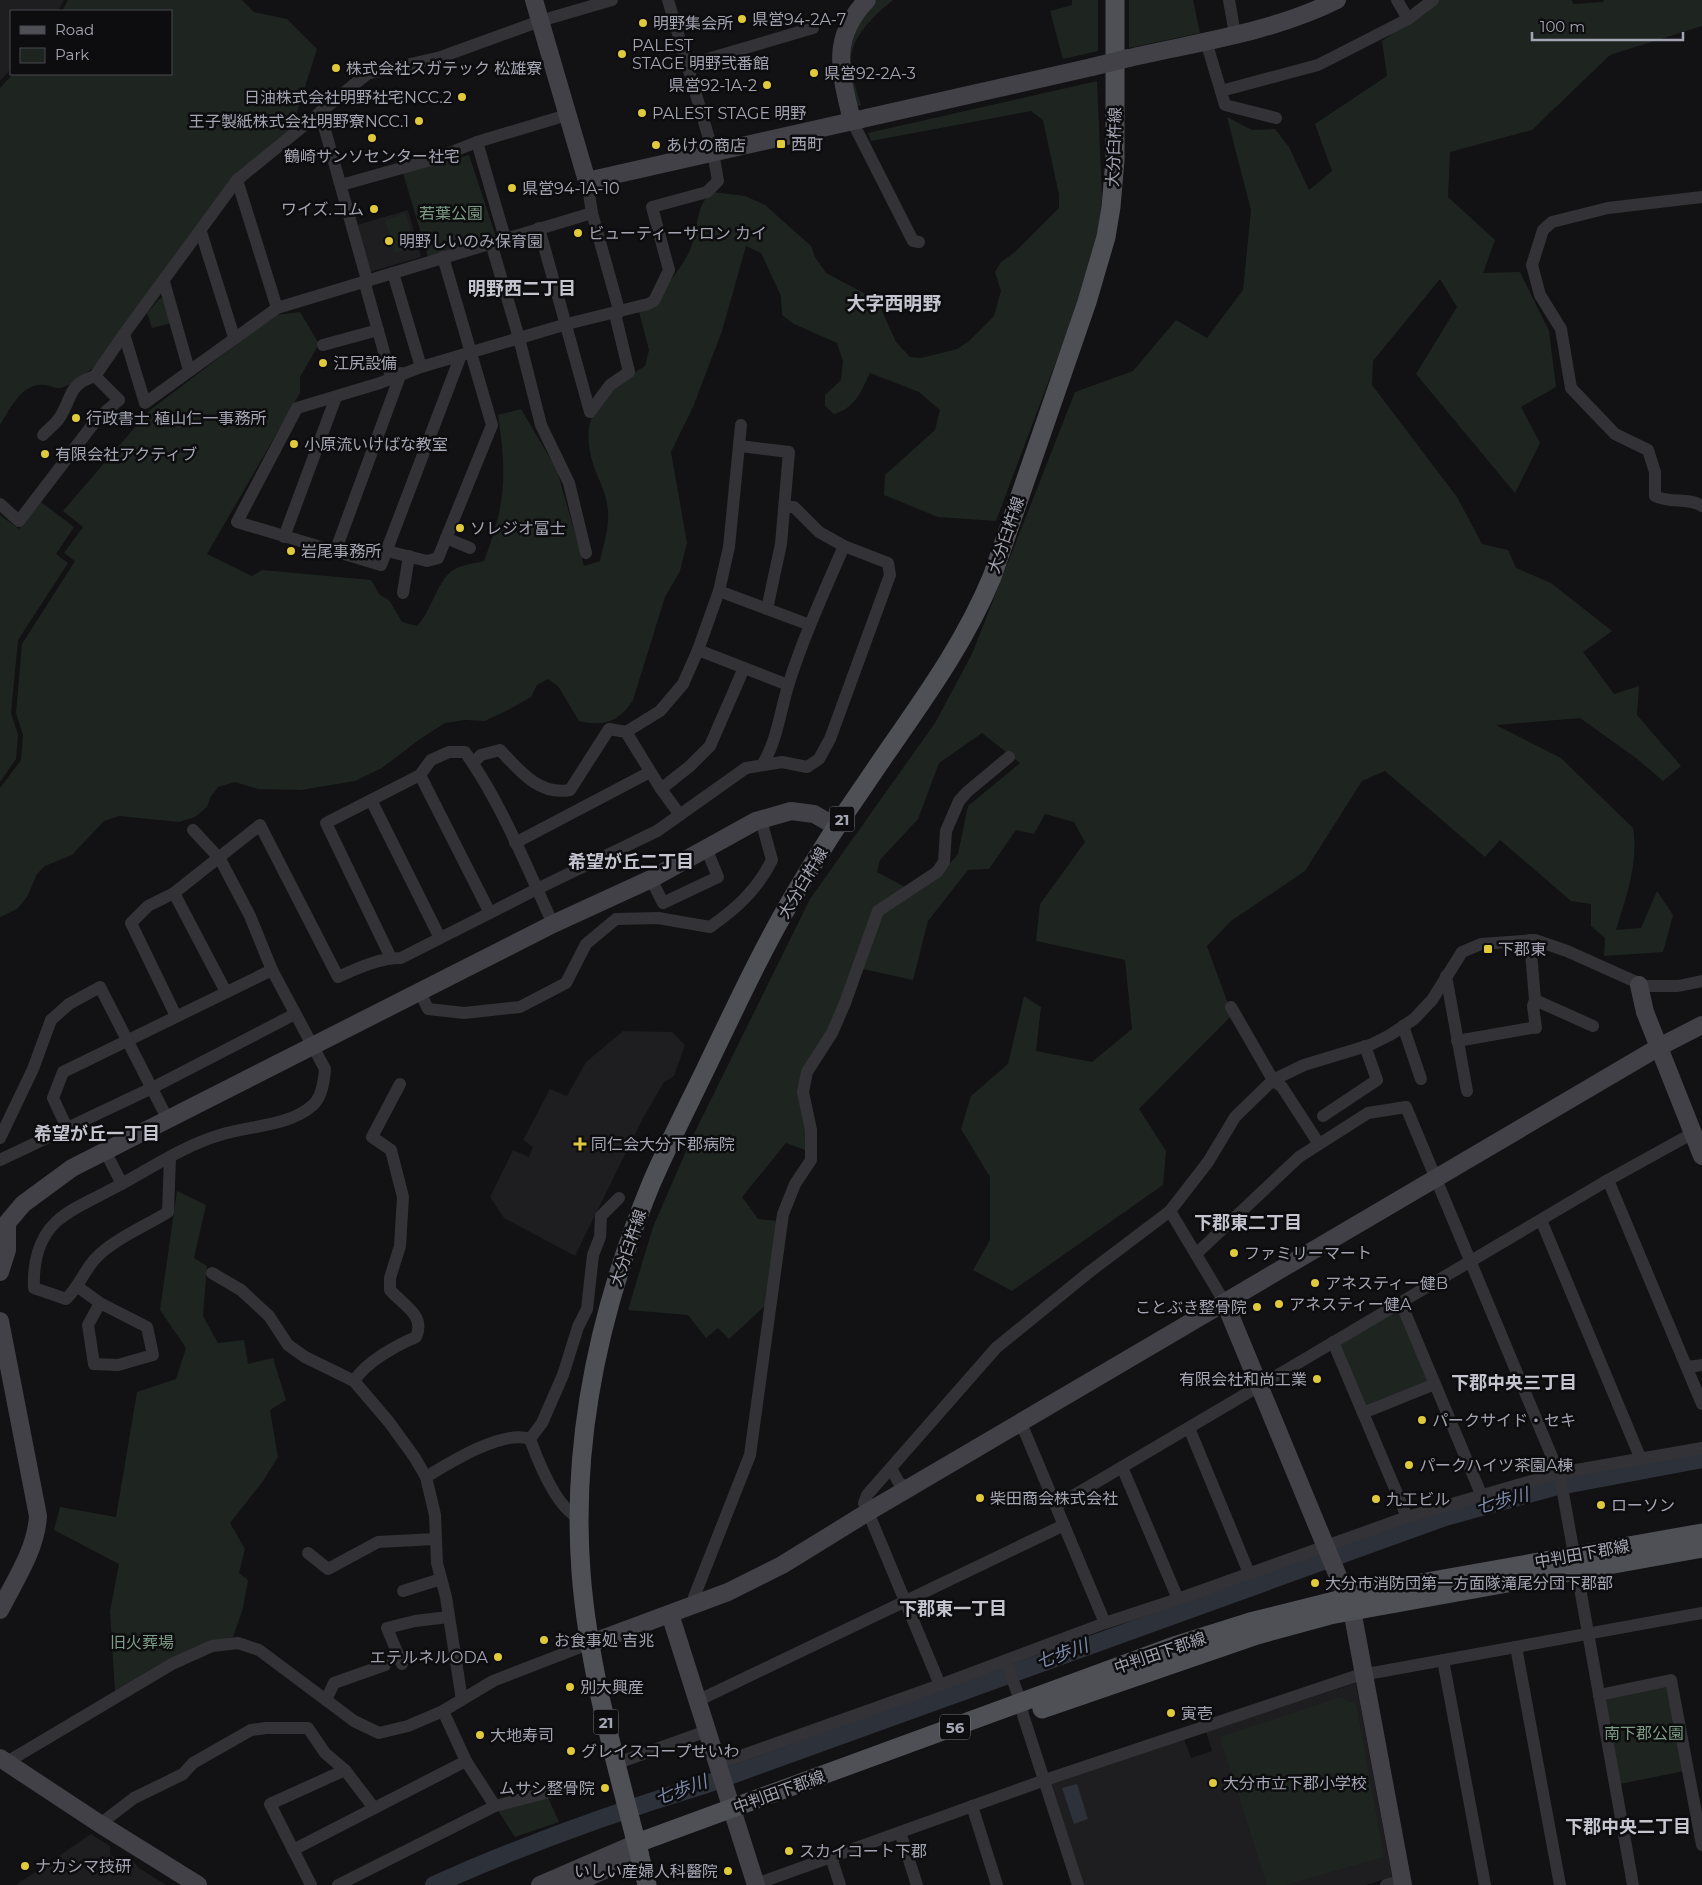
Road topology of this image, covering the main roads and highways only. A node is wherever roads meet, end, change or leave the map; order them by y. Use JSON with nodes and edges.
{"nodes":[{"id":1,"x":1115,"y":0,"type":"edge"},
{"id":2,"x":1702,"y":1534,"type":"edge"},
{"id":3,"x":1702,"y":1548,"type":"edge"},
{"id":4,"x":1575,"y":1563,"type":"junction"},
{"id":5,"x":591,"y":1643,"type":"junction"},
{"id":6,"x":630,"y":1797,"type":"junction"},
{"id":7,"x":644,"y":1847,"type":"junction"},
{"id":8,"x":647,"y":1885,"type":"edge"},
{"id":9,"x":659,"y":1885,"type":"edge"}],
"edges":[{"from":1,"to":5,"type":"main road","name":"大分臼杵線","number":"21"},
{"from":2,"to":4,"type":"main road","name":"中判田下郡線","number":"56"},
{"from":3,"to":4,"type":"main road","name":"中判田下郡線","number":"56"},
{"from":4,"to":7,"type":"main road","name":"中判田下郡線","number":"56"},
{"from":5,"to":6,"type":"main road","name":"大分臼杵線","number":"21"},
{"from":5,"to":6,"type":"main road","name":"大分臼杵線","number":"21"},
{"from":6,"to":7,"type":"main road","name":"大分臼杵線","number":"21"},
{"from":7,"to":8,"type":"main road","name":"大分臼杵線","number":"21"},
{"from":7,"to":9,"type":"main road","name":"大分臼杵線","number":"21"}]}
